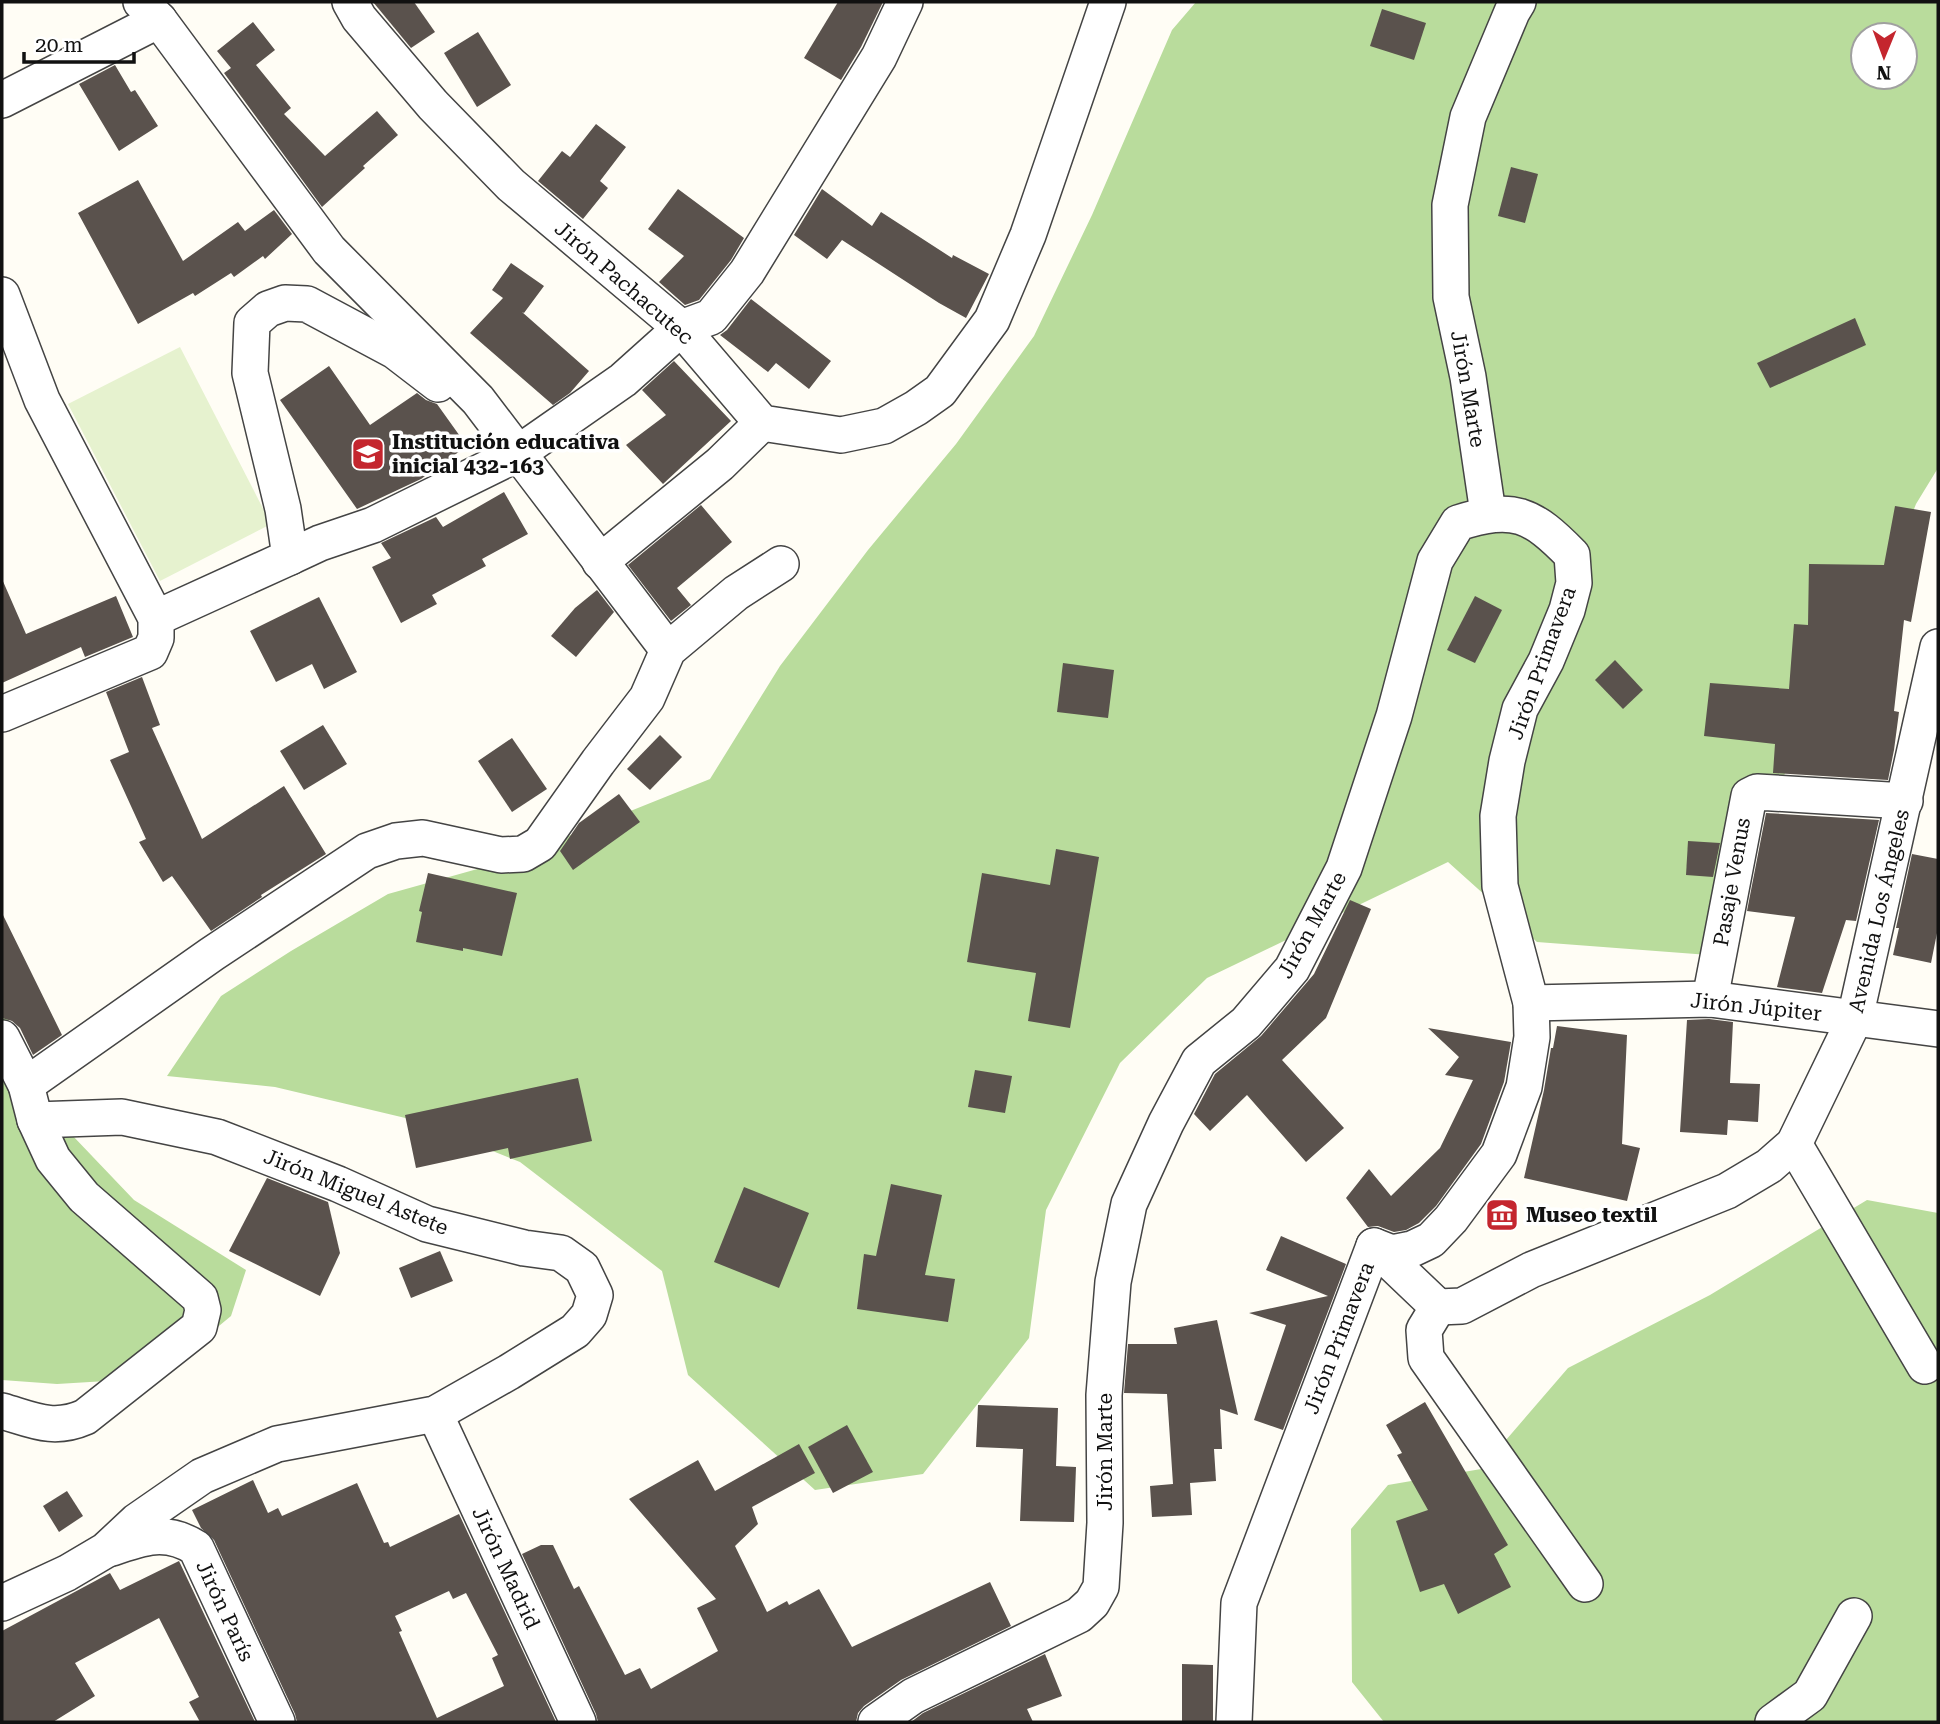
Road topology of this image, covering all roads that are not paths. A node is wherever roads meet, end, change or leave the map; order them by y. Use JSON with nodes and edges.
{"nodes":[{"id":1,"x":350,"y":2,"type":"edge"},
{"id":2,"x":905,"y":2,"type":"edge"},
{"id":3,"x":1108,"y":2,"type":"edge"},
{"id":4,"x":1518,"y":2,"type":"edge"},
{"id":5,"x":150,"y":11,"type":"edge"},
{"id":6,"x":2,"y":100,"type":"edge"},
{"id":7,"x":2,"y":295,"type":"edge"},
{"id":8,"x":681,"y":328,"type":"junction"},
{"id":9,"x":762,"y":423,"type":"junction"},
{"id":10,"x":517,"y":454,"type":"junction"},
{"id":11,"x":1488,"y":513,"type":"junction"},
{"id":12,"x":290,"y":557,"type":"junction"},
{"id":13,"x":600,"y":562,"type":"junction"},
{"id":14,"x":780,"y":564,"type":"dead end"},
{"id":15,"x":156,"y":618,"type":"junction"},
{"id":16,"x":1938,"y":647,"type":"edge"},
{"id":17,"x":668,"y":650,"type":"junction"},
{"id":18,"x":2,"y":714,"type":"edge"},
{"id":19,"x":1905,"y":802,"type":"junction"},
{"id":20,"x":1710,"y":999,"type":"junction"},
{"id":21,"x":1531,"y":1003,"type":"junction"},
{"id":22,"x":1855,"y":1018,"type":"junction"},
{"id":23,"x":1938,"y":1029,"type":"edge"},
{"id":24,"x":2,"y":1038,"type":"edge"},
{"id":25,"x":26,"y":1085,"type":"junction"},
{"id":26,"x":35,"y":1120,"type":"junction"},
{"id":27,"x":1794,"y":1144,"type":"junction"},
{"id":28,"x":1374,"y":1246,"type":"junction"},
{"id":29,"x":1438,"y":1307,"type":"junction"},
{"id":30,"x":1925,"y":1366,"type":"dead end"},
{"id":31,"x":2,"y":1411,"type":"edge"},
{"id":32,"x":435,"y":1413,"type":"junction"},
{"id":33,"x":106,"y":1550,"type":"junction"},
{"id":34,"x":1585,"y":1584,"type":"dead end"},
{"id":35,"x":2,"y":1603,"type":"edge"},
{"id":36,"x":1854,"y":1616,"type":"dead end"},
{"id":37,"x":277,"y":1722,"type":"edge"},
{"id":38,"x":578,"y":1722,"type":"edge"},
{"id":39,"x":876,"y":1722,"type":"edge"},
{"id":40,"x":1234,"y":1722,"type":"edge"},
{"id":41,"x":1773,"y":1722,"type":"edge"}],
"edges":[{"from":1,"to":8,"type":"street","name":"Jirón Pachacutec"},
{"from":2,"to":8,"type":"street"},
{"from":3,"to":9,"type":"street"},
{"from":4,"to":11,"type":"street","name":"Jirón Marte"},
{"from":5,"to":6,"type":"street"},
{"from":5,"to":10,"type":"street"},
{"from":7,"to":15,"type":"street"},
{"from":8,"to":9,"type":"street","name":"Jirón Pachacutec"},
{"from":8,"to":10,"type":"street"},
{"from":9,"to":13,"type":"street"},
{"from":10,"to":12,"type":"street"},
{"from":10,"to":12,"type":"street"},
{"from":10,"to":13,"type":"street"},
{"from":11,"to":21,"type":"street","name":"Jirón Primavera"},
{"from":11,"to":39,"type":"street","name":"Jirón Marte"},
{"from":12,"to":15,"type":"street"},
{"from":13,"to":17,"type":"street"},
{"from":14,"to":17,"type":"street"},
{"from":15,"to":18,"type":"street"},
{"from":16,"to":19,"type":"street","name":"Avenida Los Ángeles"},
{"from":17,"to":25,"type":"street"},
{"from":19,"to":20,"type":"street","name":"Pasaje Venus"},
{"from":19,"to":22,"type":"street","name":"Avenida Los Ángeles"},
{"from":20,"to":21,"type":"street","name":"Jirón Júpiter"},
{"from":20,"to":22,"type":"street","name":"Jirón Júpiter"},
{"from":21,"to":28,"type":"street","name":"Jirón Primavera"},
{"from":22,"to":23,"type":"street","name":"Jirón Júpiter"},
{"from":22,"to":27,"type":"street","name":"Avenida Los Ángeles"},
{"from":24,"to":25,"type":"street"},
{"from":25,"to":26,"type":"street"},
{"from":26,"to":31,"type":"street"},
{"from":26,"to":32,"type":"street","name":"Jirón Miguel Astete"},
{"from":27,"to":29,"type":"street","name":"Avenida Los Ángeles"},
{"from":27,"to":30,"type":"street"},
{"from":28,"to":29,"type":"street"},
{"from":28,"to":40,"type":"street","name":"Jirón Primavera"},
{"from":29,"to":34,"type":"street"},
{"from":32,"to":33,"type":"street","name":"Jirón Miguel Astete"},
{"from":32,"to":38,"type":"street","name":"Jirón Madrid"},
{"from":33,"to":35,"type":"street","name":"Jirón Miguel Astete"},
{"from":33,"to":37,"type":"street","name":"Jirón París"},
{"from":36,"to":41,"type":"street"}]}
